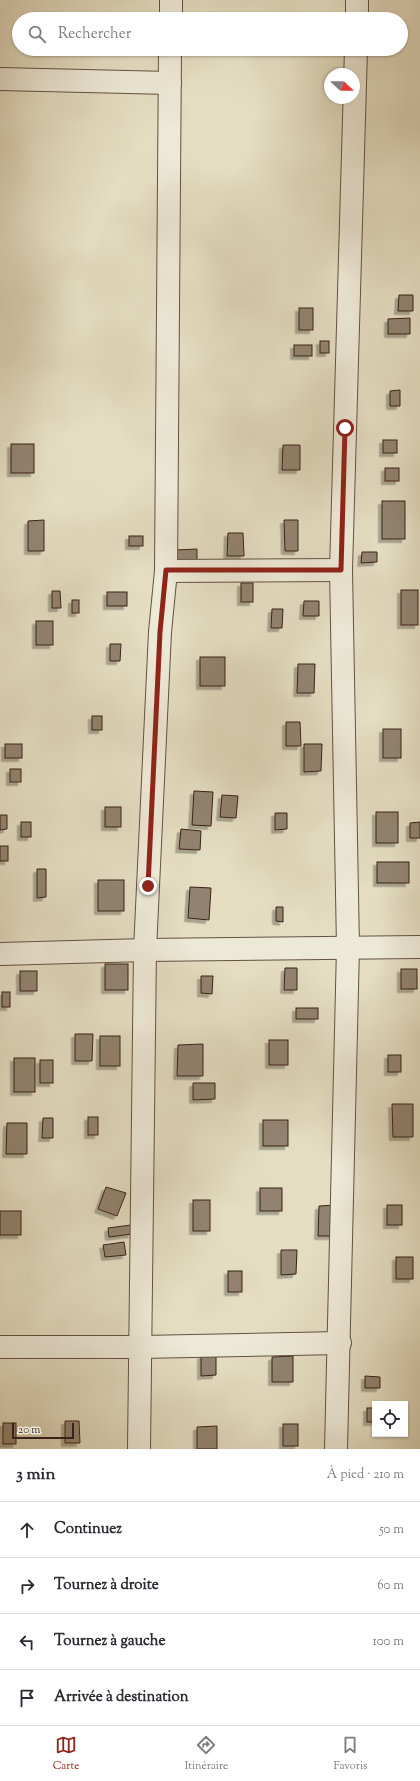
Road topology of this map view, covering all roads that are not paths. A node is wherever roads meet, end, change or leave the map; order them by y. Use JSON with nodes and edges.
{"nodes":[{"id":1,"x":171,"y":0,"type":"edge"},
{"id":2,"x":357,"y":0,"type":"edge"},
{"id":3,"x":171,"y":12,"type":"edge"},
{"id":4,"x":357,"y":12,"type":"edge"},
{"id":5,"x":170,"y":56,"type":"edge"},
{"id":6,"x":356,"y":56,"type":"edge"},
{"id":7,"x":0,"y":79,"type":"edge"},
{"id":8,"x":170,"y":83,"type":"junction"},
{"id":9,"x":166,"y":570,"type":"junction"},
{"id":10,"x":341,"y":570,"type":"junction"},
{"id":11,"x":420,"y":947,"type":"edge"},
{"id":12,"x":348,"y":948,"type":"junction"},
{"id":13,"x":145,"y":950,"type":"junction"},
{"id":14,"x":0,"y":954,"type":"edge"},
{"id":15,"x":340,"y":1343,"type":"junction"},
{"id":16,"x":0,"y":1347,"type":"edge"},
{"id":17,"x":141,"y":1348,"type":"junction"},
{"id":18,"x":139,"y":1449,"type":"edge"},
{"id":19,"x":336,"y":1449,"type":"edge"}],
"edges":[{"from":1,"to":3,"type":"street"},
{"from":2,"to":4,"type":"street"},
{"from":5,"to":8,"type":"street"},
{"from":6,"to":10,"type":"street"},
{"from":7,"to":8,"type":"street"},
{"from":8,"to":9,"type":"street"},
{"from":9,"to":10,"type":"street"},
{"from":9,"to":13,"type":"street"},
{"from":10,"to":12,"type":"street"},
{"from":11,"to":12,"type":"street"},
{"from":12,"to":13,"type":"street"},
{"from":12,"to":15,"type":"street"},
{"from":13,"to":14,"type":"street"},
{"from":13,"to":17,"type":"street"},
{"from":15,"to":17,"type":"street"},
{"from":15,"to":19,"type":"street"},
{"from":16,"to":17,"type":"street"},
{"from":17,"to":18,"type":"street"}]}
